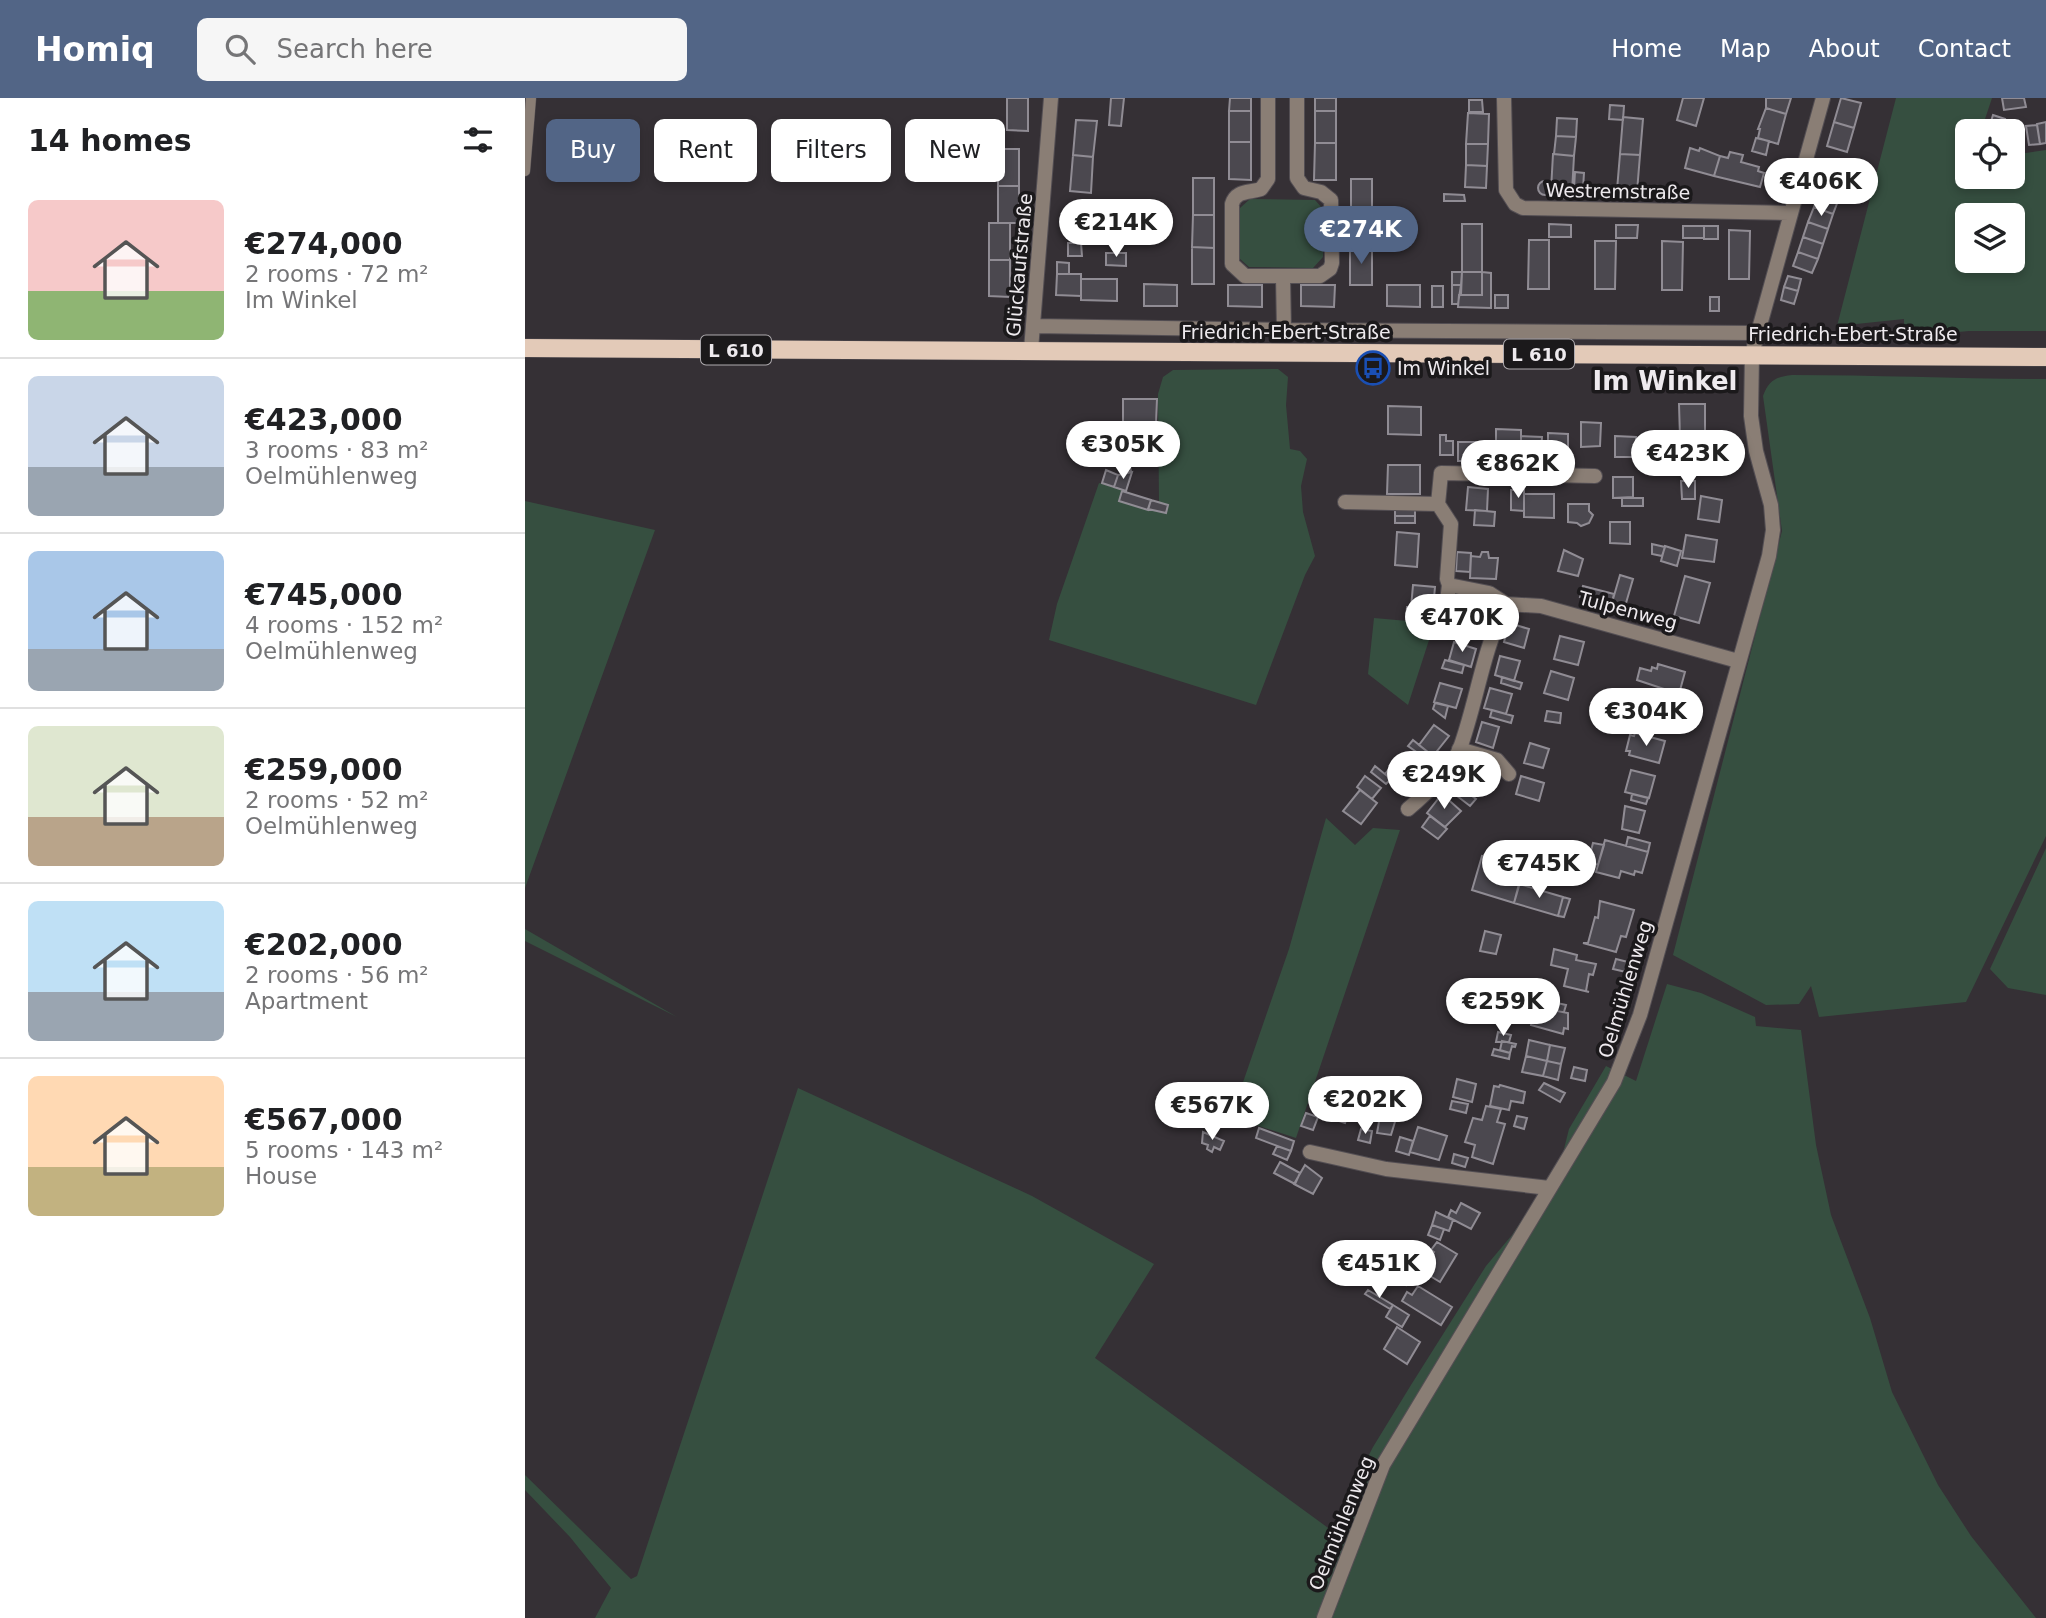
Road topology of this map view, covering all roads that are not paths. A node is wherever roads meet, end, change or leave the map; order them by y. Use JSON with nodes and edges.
{"nodes":[{"id":1,"x":531,"y":98,"type":"edge"},
{"id":2,"x":1051,"y":98,"type":"edge"},
{"id":3,"x":1268,"y":98,"type":"edge"},
{"id":4,"x":1297,"y":98,"type":"edge"},
{"id":5,"x":1504,"y":98,"type":"edge"},
{"id":6,"x":1823,"y":98,"type":"edge"},
{"id":7,"x":525,"y":171,"type":"edge"},
{"id":8,"x":1789,"y":213,"type":"junction"},
{"id":9,"x":1283,"y":277,"type":"junction"},
{"id":10,"x":1034,"y":326,"type":"junction"},
{"id":11,"x":1284,"y":330,"type":"junction"},
{"id":12,"x":1757,"y":333,"type":"junction"},
{"id":13,"x":525,"y":348,"type":"edge"},
{"id":14,"x":1031,"y":350,"type":"junction"},
{"id":15,"x":1752,"y":354,"type":"junction"},
{"id":16,"x":2046,"y":357,"type":"edge"},
{"id":17,"x":1595,"y":476,"type":"dead end"},
{"id":18,"x":1345,"y":502,"type":"dead end"},
{"id":19,"x":1439,"y":504,"type":"junction"},
{"id":20,"x":1448,"y":582,"type":"junction"},
{"id":21,"x":1506,"y":604,"type":"junction"},
{"id":22,"x":1445,"y":617,"type":"dead end"},
{"id":23,"x":1738,"y":661,"type":"junction"},
{"id":24,"x":1459,"y":749,"type":"junction"},
{"id":25,"x":1509,"y":774,"type":"dead end"},
{"id":26,"x":1408,"y":809,"type":"dead end"},
{"id":27,"x":1310,"y":1152,"type":"dead end"},
{"id":28,"x":1549,"y":1188,"type":"junction"},
{"id":29,"x":1324,"y":1618,"type":"edge"}],
"edges":[{"from":1,"to":7,"type":"lane"},
{"from":2,"to":10,"type":"street","name":"Glückaufstraße"},
{"from":3,"to":9,"type":"street"},
{"from":4,"to":9,"type":"street"},
{"from":5,"to":8,"type":"street","name":"Westremstraße"},
{"from":6,"to":8,"type":"street"},
{"from":8,"to":12,"type":"street"},
{"from":9,"to":11,"type":"street"},
{"from":10,"to":11,"type":"street","name":"Friedrich-Ebert-Straße"},
{"from":10,"to":14,"type":"street","name":"Glückaufstraße"},
{"from":11,"to":12,"type":"street","name":"Friedrich-Ebert-Straße"},
{"from":12,"to":15,"type":"street"},
{"from":13,"to":14,"type":"main road","name":"Friedrich-Ebert-Straße","number":"L 610"},
{"from":14,"to":15,"type":"main road","name":"Friedrich-Ebert-Straße","number":"L 610"},
{"from":15,"to":16,"type":"main road","name":"Friedrich-Ebert-Straße","number":"L 610"},
{"from":15,"to":23,"type":"street","name":"Oelmühlenweg"},
{"from":17,"to":19,"type":"street"},
{"from":18,"to":19,"type":"street"},
{"from":19,"to":20,"type":"street"},
{"from":20,"to":21,"type":"street","name":"Tulpenweg"},
{"from":20,"to":22,"type":"street"},
{"from":21,"to":23,"type":"street","name":"Tulpenweg"},
{"from":21,"to":24,"type":"street"},
{"from":23,"to":28,"type":"street","name":"Oelmühlenweg"},
{"from":24,"to":25,"type":"street"},
{"from":24,"to":26,"type":"street"},
{"from":27,"to":28,"type":"street"},
{"from":28,"to":29,"type":"street","name":"Oelmühlenweg"}]}
